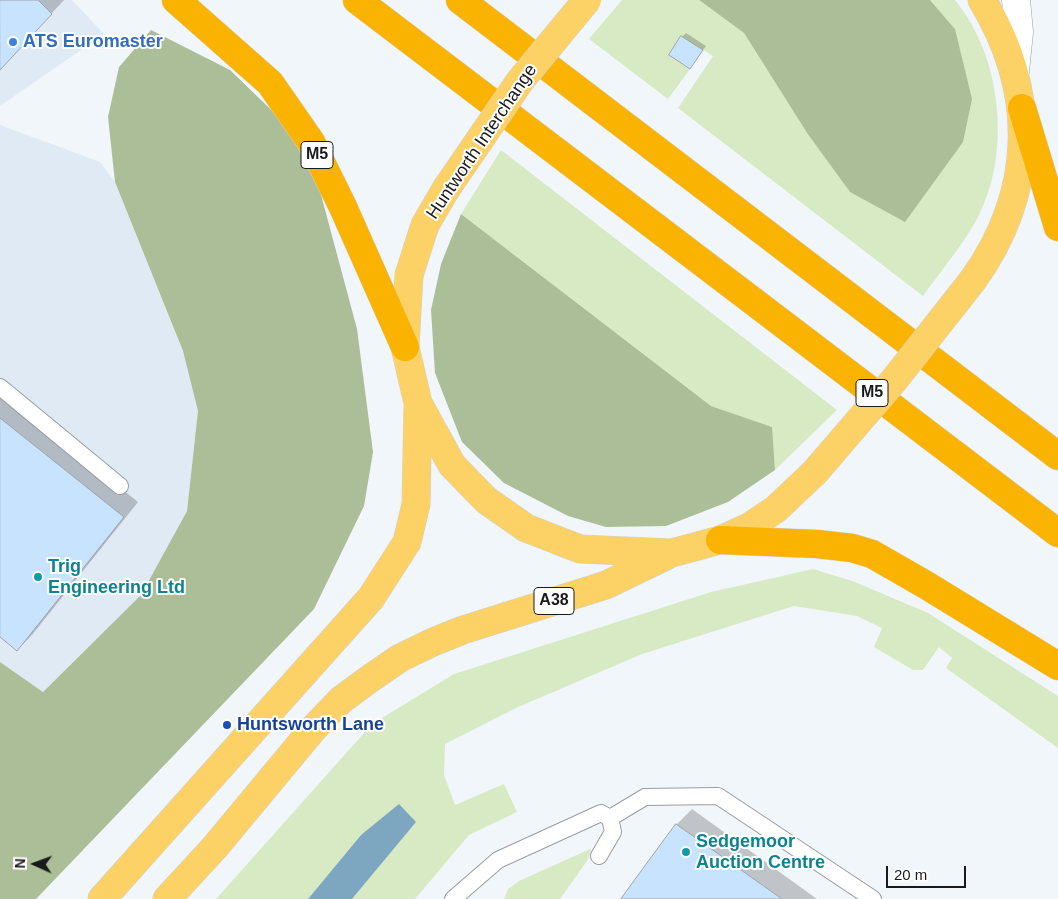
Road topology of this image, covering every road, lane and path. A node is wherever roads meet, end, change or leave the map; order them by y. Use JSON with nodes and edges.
{"nodes":[{"id":1,"x":176,"y":0,"type":"edge"},
{"id":2,"x":357,"y":0,"type":"edge"},
{"id":3,"x":460,"y":0,"type":"edge"},
{"id":4,"x":587,"y":0,"type":"edge"},
{"id":5,"x":982,"y":0,"type":"edge"},
{"id":6,"x":1016,"y":0,"type":"edge"},
{"id":7,"x":1015,"y":71,"type":"junction"},
{"id":8,"x":1022,"y":108,"type":"junction"},
{"id":9,"x":1058,"y":227,"type":"edge"},
{"id":10,"x":405,"y":347,"type":"junction"},
{"id":11,"x":0,"y":387,"type":"edge"},
{"id":12,"x":418,"y":402,"type":"junction"},
{"id":13,"x":1058,"y":456,"type":"edge"},
{"id":14,"x":120,"y":486,"type":"dead end"},
{"id":15,"x":1058,"y":533,"type":"edge"},
{"id":16,"x":720,"y":540,"type":"junction"},
{"id":17,"x":672,"y":553,"type":"junction"},
{"id":18,"x":1058,"y":666,"type":"edge"},
{"id":19,"x":610,"y":818,"type":"junction"},
{"id":20,"x":599,"y":856,"type":"dead end"},
{"id":21,"x":102,"y":899,"type":"edge"},
{"id":22,"x":168,"y":899,"type":"edge"},
{"id":23,"x":453,"y":899,"type":"edge"},
{"id":24,"x":873,"y":899,"type":"edge"}],
"edges":[{"from":1,"to":10,"type":"highway","number":"M5"},
{"from":2,"to":15,"type":"highway","number":"M5"},
{"from":3,"to":13,"type":"highway"},
{"from":4,"to":10,"type":"main road","name":"Huntworth Interchange","bridge":true},
{"from":5,"to":7,"type":"main road","name":"Huntworth Interchange"},
{"from":6,"to":7,"type":"street"},
{"from":7,"to":8,"type":"main road","name":"Huntworth Interchange"},
{"from":8,"to":9,"type":"highway"},
{"from":8,"to":16,"type":"main road","name":"Huntworth Interchange","bridge":true},
{"from":10,"to":12,"type":"main road","name":"Huntworth Interchange"},
{"from":11,"to":14,"type":"lane"},
{"from":12,"to":17,"type":"main road","name":"Huntworth Interchange"},
{"from":12,"to":21,"type":"main road"},
{"from":16,"to":17,"type":"main road","name":"Huntworth Interchange"},
{"from":16,"to":18,"type":"highway"},
{"from":17,"to":22,"type":"main road","number":"A38"},
{"from":19,"to":20,"type":"lane"},
{"from":19,"to":23,"type":"lane"},
{"from":19,"to":24,"type":"lane"}]}
